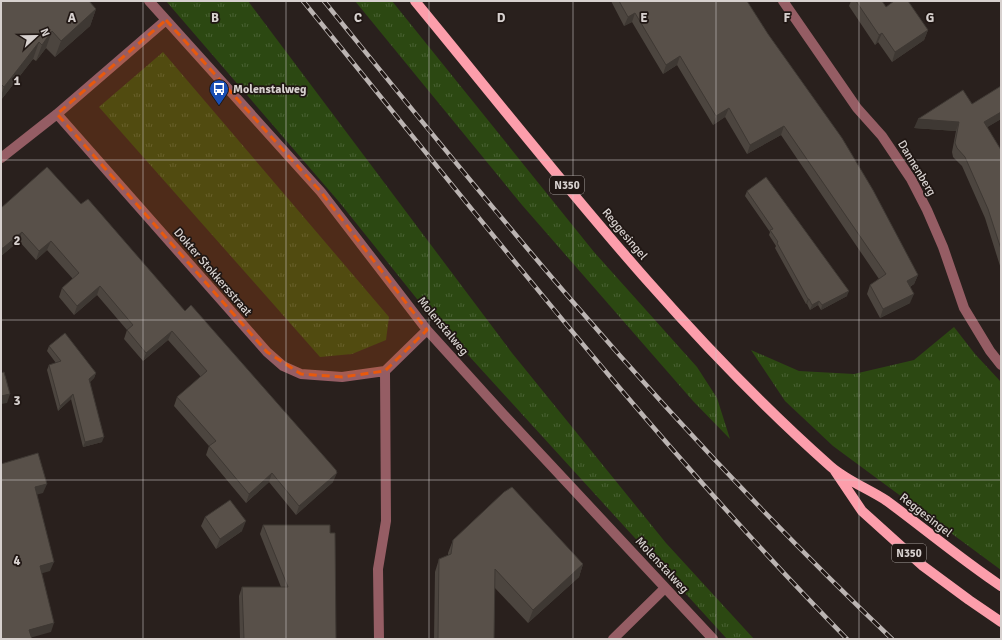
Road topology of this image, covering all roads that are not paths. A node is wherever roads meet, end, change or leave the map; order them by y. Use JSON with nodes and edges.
{"nodes":[{"id":1,"x":149,"y":1,"type":"edge"},
{"id":2,"x":415,"y":1,"type":"edge"},
{"id":3,"x":783,"y":1,"type":"edge"},
{"id":4,"x":166,"y":20,"type":"junction"},
{"id":5,"x":57,"y":114,"type":"junction"},
{"id":6,"x":1,"y":158,"type":"edge"},
{"id":7,"x":427,"y":330,"type":"junction"},
{"id":8,"x":1001,"y":365,"type":"edge"},
{"id":9,"x":385,"y":371,"type":"junction"},
{"id":10,"x":832,"y":468,"type":"junction"},
{"id":11,"x":1001,"y":586,"type":"edge"},
{"id":12,"x":665,"y":588,"type":"junction"},
{"id":13,"x":1001,"y":622,"type":"edge"},
{"id":14,"x":379,"y":639,"type":"edge"},
{"id":15,"x":613,"y":639,"type":"edge"},
{"id":16,"x":713,"y":639,"type":"edge"}],
"edges":[{"from":1,"to":4,"type":"street","name":"Molenstalweg"},
{"from":2,"to":10,"type":"main road","name":"Reggesingel","number":"N350"},
{"from":3,"to":8,"type":"street","name":"Dannenberg"},
{"from":4,"to":5,"type":"street"},
{"from":4,"to":7,"type":"street","name":"Molenstalweg"},
{"from":5,"to":6,"type":"street"},
{"from":5,"to":9,"type":"street","name":"Dokter Stokkersstraat"},
{"from":7,"to":9,"type":"street"},
{"from":7,"to":12,"type":"street","name":"Molenstalweg"},
{"from":9,"to":14,"type":"street"},
{"from":10,"to":11,"type":"main road","name":"Reggesingel","number":"N350"},
{"from":10,"to":13,"type":"main road","name":"Reggesingel","number":"N350"},
{"from":12,"to":15,"type":"street"},
{"from":12,"to":16,"type":"street","name":"Molenstalweg"}]}
